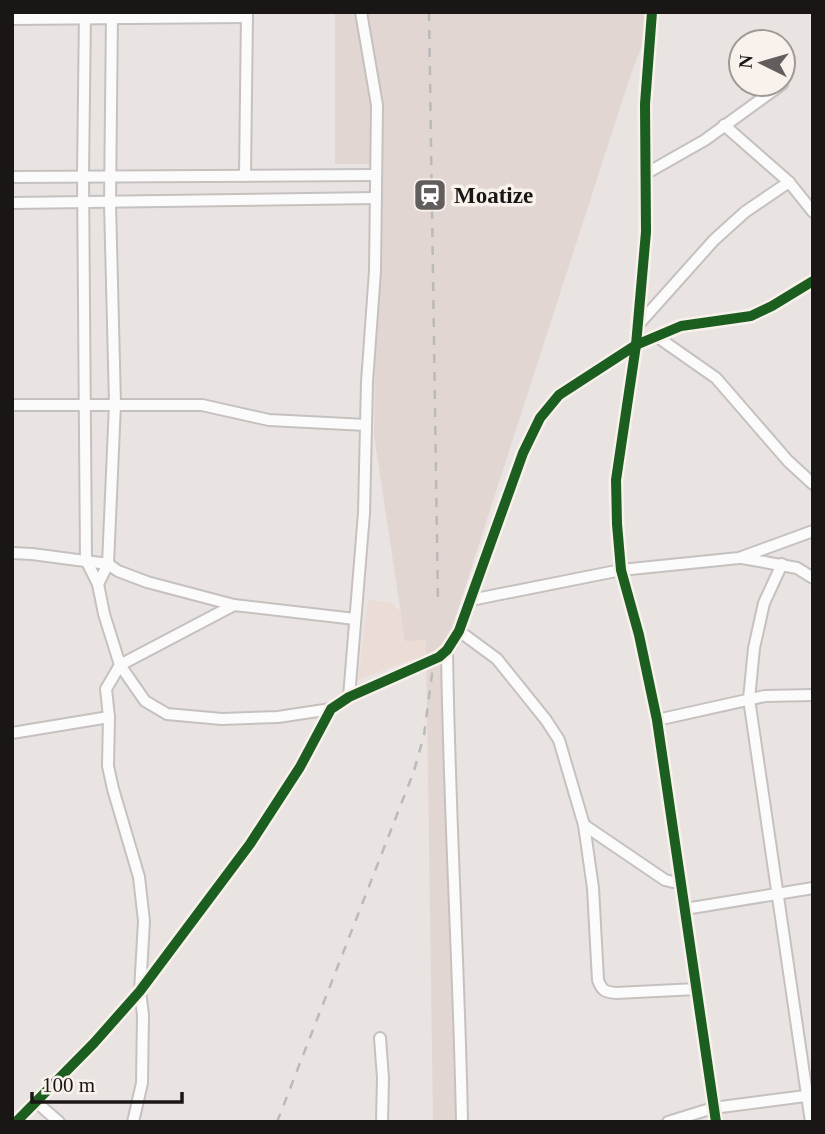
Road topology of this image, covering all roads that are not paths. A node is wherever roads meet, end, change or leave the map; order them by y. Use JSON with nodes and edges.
{"nodes":[{"id":1,"x":361,"y":12,"type":"edge"},
{"id":2,"x":652,"y":12,"type":"edge"},
{"id":3,"x":85,"y":15,"type":"edge"},
{"id":4,"x":112,"y":15,"type":"edge"},
{"id":5,"x":247,"y":15,"type":"edge"},
{"id":6,"x":12,"y":19,"type":"edge"},
{"id":7,"x":762,"y":98,"type":"edge"},
{"id":8,"x":724,"y":125,"type":"junction"},
{"id":9,"x":647,"y":173,"type":"junction"},
{"id":10,"x":110,"y":175,"type":"junction"},
{"id":11,"x":375,"y":175,"type":"junction"},
{"id":12,"x":83,"y":176,"type":"junction"},
{"id":13,"x":245,"y":176,"type":"junction"},
{"id":14,"x":12,"y":177,"type":"edge"},
{"id":15,"x":789,"y":182,"type":"junction"},
{"id":16,"x":376,"y":198,"type":"junction"},
{"id":17,"x":110,"y":202,"type":"junction"},
{"id":18,"x":83,"y":203,"type":"junction"},
{"id":19,"x":12,"y":204,"type":"edge"},
{"id":20,"x":813,"y":212,"type":"edge"},
{"id":21,"x":813,"y":281,"type":"edge"},
{"id":22,"x":638,"y":325,"type":"junction"},
{"id":23,"x":656,"y":336,"type":"junction"},
{"id":24,"x":636,"y":345,"type":"junction"},
{"id":25,"x":84,"y":404,"type":"junction"},
{"id":26,"x":115,"y":404,"type":"junction"},
{"id":27,"x":12,"y":405,"type":"edge"},
{"id":28,"x":366,"y":425,"type":"junction"},
{"id":29,"x":813,"y":485,"type":"edge"},
{"id":30,"x":813,"y":531,"type":"edge"},
{"id":31,"x":12,"y":553,"type":"edge"},
{"id":32,"x":739,"y":558,"type":"junction"},
{"id":33,"x":86,"y":560,"type":"junction"},
{"id":34,"x":108,"y":564,"type":"junction"},
{"id":35,"x":782,"y":564,"type":"junction"},
{"id":36,"x":621,"y":570,"type":"junction"},
{"id":37,"x":813,"y":578,"type":"edge"},
{"id":38,"x":98,"y":584,"type":"junction"},
{"id":39,"x":471,"y":600,"type":"junction"},
{"id":40,"x":234,"y":605,"type":"junction"},
{"id":41,"x":355,"y":619,"type":"junction"},
{"id":42,"x":459,"y":631,"type":"junction"},
{"id":43,"x":447,"y":650,"type":"junction"},
{"id":44,"x":120,"y":665,"type":"junction"},
{"id":45,"x":813,"y":695,"type":"edge"},
{"id":46,"x":349,"y":697,"type":"junction"},
{"id":47,"x":749,"y":699,"type":"junction"},
{"id":48,"x":331,"y":709,"type":"junction"},
{"id":49,"x":109,"y":717,"type":"junction"},
{"id":50,"x":657,"y":720,"type":"junction"},
{"id":51,"x":12,"y":733,"type":"edge"},
{"id":52,"x":584,"y":825,"type":"junction"},
{"id":53,"x":680,"y":879,"type":"junction"},
{"id":54,"x":813,"y":888,"type":"edge"},
{"id":55,"x":777,"y":896,"type":"junction"},
{"id":56,"x":685,"y":909,"type":"junction"},
{"id":57,"x":697,"y":989,"type":"junction"},
{"id":58,"x":140,"y":990,"type":"junction"},
{"id":59,"x":380,"y":1038,"type":"dead end"},
{"id":60,"x":810,"y":1096,"type":"edge"},
{"id":61,"x":35,"y":1101,"type":"junction"},
{"id":62,"x":713,"y":1108,"type":"junction"},
{"id":63,"x":16,"y":1122,"type":"edge"},
{"id":64,"x":59,"y":1122,"type":"edge"},
{"id":65,"x":133,"y":1122,"type":"edge"},
{"id":66,"x":382,"y":1122,"type":"edge"},
{"id":67,"x":462,"y":1122,"type":"edge"},
{"id":68,"x":668,"y":1122,"type":"edge"},
{"id":69,"x":716,"y":1122,"type":"edge"},
{"id":70,"x":811,"y":1122,"type":"edge"}],
"edges":[{"from":1,"to":11,"type":"street"},
{"from":2,"to":9,"type":"street"},
{"from":3,"to":4,"type":"street"},
{"from":3,"to":6,"type":"street"},
{"from":3,"to":12,"type":"street"},
{"from":4,"to":5,"type":"street"},
{"from":4,"to":10,"type":"street"},
{"from":5,"to":13,"type":"street"},
{"from":7,"to":8,"type":"street"},
{"from":8,"to":9,"type":"street"},
{"from":8,"to":15,"type":"street"},
{"from":9,"to":22,"type":"street"},
{"from":10,"to":12,"type":"street"},
{"from":10,"to":13,"type":"street"},
{"from":10,"to":17,"type":"street"},
{"from":11,"to":13,"type":"street"},
{"from":11,"to":16,"type":"street"},
{"from":12,"to":14,"type":"street"},
{"from":12,"to":18,"type":"street"},
{"from":15,"to":20,"type":"street"},
{"from":15,"to":22,"type":"street"},
{"from":16,"to":17,"type":"street"},
{"from":16,"to":28,"type":"street"},
{"from":17,"to":18,"type":"street"},
{"from":17,"to":26,"type":"street"},
{"from":18,"to":19,"type":"street"},
{"from":18,"to":25,"type":"street"},
{"from":21,"to":23,"type":"street"},
{"from":22,"to":24,"type":"street"},
{"from":23,"to":24,"type":"street"},
{"from":23,"to":29,"type":"street"},
{"from":24,"to":36,"type":"street"},
{"from":24,"to":39,"type":"street"},
{"from":25,"to":26,"type":"street"},
{"from":25,"to":27,"type":"street"},
{"from":25,"to":33,"type":"street"},
{"from":26,"to":28,"type":"street"},
{"from":26,"to":34,"type":"street"},
{"from":28,"to":41,"type":"street"},
{"from":30,"to":32,"type":"street"},
{"from":31,"to":33,"type":"street"},
{"from":32,"to":35,"type":"street"},
{"from":32,"to":36,"type":"street"},
{"from":33,"to":34,"type":"street"},
{"from":33,"to":38,"type":"street"},
{"from":34,"to":38,"type":"street"},
{"from":34,"to":40,"type":"street"},
{"from":35,"to":37,"type":"street"},
{"from":35,"to":47,"type":"street"},
{"from":36,"to":39,"type":"street"},
{"from":36,"to":50,"type":"street"},
{"from":38,"to":44,"type":"street"},
{"from":39,"to":42,"type":"street"},
{"from":40,"to":41,"type":"street"},
{"from":40,"to":44,"type":"street"},
{"from":41,"to":46,"type":"street"},
{"from":42,"to":43,"type":"street"},
{"from":42,"to":52,"type":"street"},
{"from":43,"to":46,"type":"street"},
{"from":43,"to":67,"type":"street"},
{"from":44,"to":48,"type":"street"},
{"from":44,"to":49,"type":"street"},
{"from":45,"to":47,"type":"street"},
{"from":46,"to":48,"type":"street"},
{"from":47,"to":50,"type":"street"},
{"from":47,"to":55,"type":"street"},
{"from":48,"to":58,"type":"street"},
{"from":49,"to":51,"type":"street"},
{"from":49,"to":58,"type":"street"},
{"from":50,"to":53,"type":"street"},
{"from":52,"to":53,"type":"street"},
{"from":52,"to":57,"type":"street"},
{"from":53,"to":56,"type":"street"},
{"from":54,"to":55,"type":"street"},
{"from":55,"to":56,"type":"street"},
{"from":55,"to":60,"type":"street"},
{"from":56,"to":57,"type":"street"},
{"from":57,"to":62,"type":"street"},
{"from":58,"to":61,"type":"street"},
{"from":58,"to":65,"type":"street"},
{"from":59,"to":66,"type":"street"},
{"from":60,"to":62,"type":"street"},
{"from":60,"to":70,"type":"street"},
{"from":61,"to":63,"type":"street"},
{"from":61,"to":64,"type":"street"},
{"from":62,"to":68,"type":"street"},
{"from":62,"to":69,"type":"street"}]}
